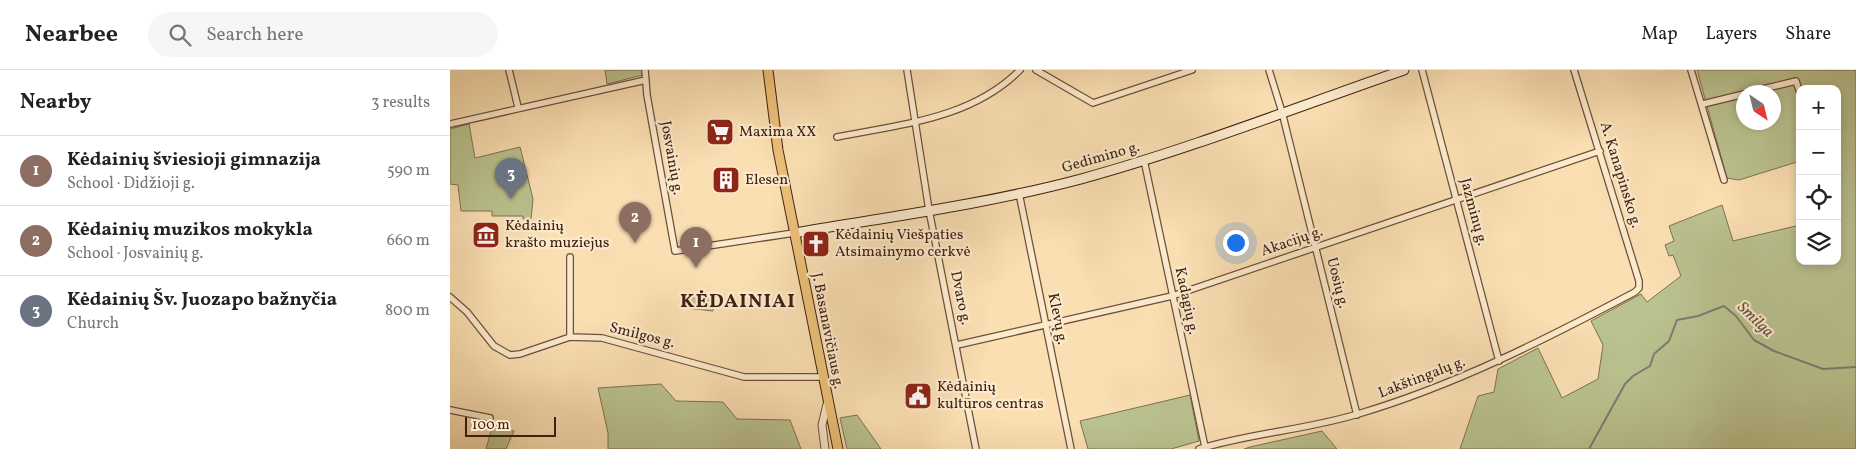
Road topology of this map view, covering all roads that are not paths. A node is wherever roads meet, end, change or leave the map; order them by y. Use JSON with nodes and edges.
{"nodes":[{"id":1,"x":509,"y":70,"type":"edge"},
{"id":2,"x":645,"y":70,"type":"edge"},
{"id":3,"x":768,"y":70,"type":"edge"},
{"id":4,"x":907,"y":70,"type":"edge"},
{"id":5,"x":1020,"y":70,"type":"edge"},
{"id":6,"x":1036,"y":70,"type":"edge"},
{"id":7,"x":1192,"y":70,"type":"edge"},
{"id":8,"x":1268,"y":70,"type":"edge"},
{"id":9,"x":1404,"y":70,"type":"edge"},
{"id":10,"x":1422,"y":70,"type":"edge"},
{"id":11,"x":1574,"y":70,"type":"edge"},
{"id":12,"x":1692,"y":70,"type":"edge"},
{"id":13,"x":646,"y":80,"type":"junction"},
{"id":14,"x":1779,"y":85,"type":"edge"},
{"id":15,"x":1797,"y":85,"type":"edge"},
{"id":16,"x":1736,"y":96,"type":"edge"},
{"id":17,"x":1702,"y":104,"type":"junction"},
{"id":18,"x":518,"y":107,"type":"junction"},
{"id":19,"x":1282,"y":112,"type":"junction"},
{"id":20,"x":916,"y":123,"type":"junction"},
{"id":21,"x":450,"y":124,"type":"edge"},
{"id":22,"x":838,"y":137,"type":"dead end"},
{"id":23,"x":1600,"y":151,"type":"junction"},
{"id":24,"x":1144,"y":160,"type":"junction"},
{"id":25,"x":1724,"y":180,"type":"dead end"},
{"id":26,"x":1019,"y":193,"type":"junction"},
{"id":27,"x":1456,"y":199,"type":"junction"},
{"id":28,"x":929,"y":210,"type":"junction"},
{"id":29,"x":794,"y":233,"type":"junction"},
{"id":30,"x":1316,"y":247,"type":"junction"},
{"id":31,"x":570,"y":257,"type":"dead end"},
{"id":32,"x":1638,"y":288,"type":"joint"},
{"id":33,"x":1172,"y":296,"type":"junction"},
{"id":34,"x":450,"y":297,"type":"edge"},
{"id":35,"x":1046,"y":326,"type":"junction"},
{"id":36,"x":570,"y":337,"type":"junction"},
{"id":37,"x":957,"y":345,"type":"junction"},
{"id":38,"x":1499,"y":361,"type":"junction"},
{"id":39,"x":822,"y":377,"type":"junction"},
{"id":40,"x":827,"y":404,"type":"junction"},
{"id":41,"x":450,"y":410,"type":"edge"},
{"id":42,"x":1356,"y":415,"type":"junction"},
{"id":43,"x":490,"y":418,"type":"dead end"},
{"id":44,"x":1202,"y":448,"type":"edge"},
{"id":45,"x":825,"y":449,"type":"edge"},
{"id":46,"x":838,"y":449,"type":"edge"},
{"id":47,"x":976,"y":449,"type":"edge"},
{"id":48,"x":1071,"y":449,"type":"edge"}],
"edges":[{"from":1,"to":18,"type":"street"},
{"from":2,"to":13,"type":"street","name":"Josvainių g."},
{"from":3,"to":29,"type":"main road","name":"J. Basanavičiaus g."},
{"from":4,"to":20,"type":"street","name":"Dvaro g."},
{"from":5,"to":20,"type":"street"},
{"from":6,"to":7,"type":"street"},
{"from":8,"to":19,"type":"street","name":"Uosių g."},
{"from":9,"to":19,"type":"main road","name":"Gedimino g."},
{"from":10,"to":27,"type":"street","name":"Jazminų g."},
{"from":11,"to":23,"type":"street","name":"A. Kanapinsko g."},
{"from":12,"to":17,"type":"street"},
{"from":13,"to":18,"type":"street"},
{"from":13,"to":29,"type":"street","name":"Josvainių g."},
{"from":14,"to":15,"type":"street"},
{"from":16,"to":17,"type":"street"},
{"from":17,"to":25,"type":"street"},
{"from":18,"to":21,"type":"street"},
{"from":19,"to":24,"type":"main road","name":"Gedimino g."},
{"from":19,"to":30,"type":"street","name":"Uosių g."},
{"from":20,"to":22,"type":"street"},
{"from":20,"to":28,"type":"street","name":"Dvaro g."},
{"from":23,"to":27,"type":"street","name":"Akacijų g."},
{"from":23,"to":32,"type":"street","name":"A. Kanapinsko g."},
{"from":24,"to":26,"type":"main road","name":"Gedimino g."},
{"from":24,"to":33,"type":"street","name":"Kadagių g."},
{"from":26,"to":28,"type":"main road","name":"Gedimino g."},
{"from":26,"to":35,"type":"street","name":"Klevų g."},
{"from":27,"to":30,"type":"street","name":"Akacijų g."},
{"from":27,"to":38,"type":"street","name":"Jazminų g."},
{"from":28,"to":29,"type":"main road","name":"Gedimino g."},
{"from":28,"to":37,"type":"street","name":"Dvaro g."},
{"from":29,"to":39,"type":"main road","name":"J. Basanavičiaus g."},
{"from":30,"to":33,"type":"street","name":"Akacijų g."},
{"from":30,"to":42,"type":"street","name":"Uosių g."},
{"from":31,"to":36,"type":"street"},
{"from":32,"to":38,"type":"street","name":"Lakštingalų g."},
{"from":33,"to":35,"type":"street","name":"Akacijų g."},
{"from":33,"to":44,"type":"street","name":"Kadagių g."},
{"from":34,"to":36,"type":"street","name":"Smilgos g."},
{"from":35,"to":37,"type":"street","name":"Akacijų g."},
{"from":35,"to":48,"type":"street","name":"Klevų g."},
{"from":36,"to":39,"type":"street","name":"Smilgos g."},
{"from":37,"to":47,"type":"street","name":"Dvaro g."},
{"from":38,"to":42,"type":"street","name":"Lakštingalų g."},
{"from":39,"to":40,"type":"main road","name":"J. Basanavičiaus g."},
{"from":40,"to":45,"type":"street"},
{"from":40,"to":46,"type":"main road","name":"J. Basanavičiaus g."},
{"from":41,"to":43,"type":"street"},
{"from":42,"to":44,"type":"street","name":"Lakštingalų g."}]}
